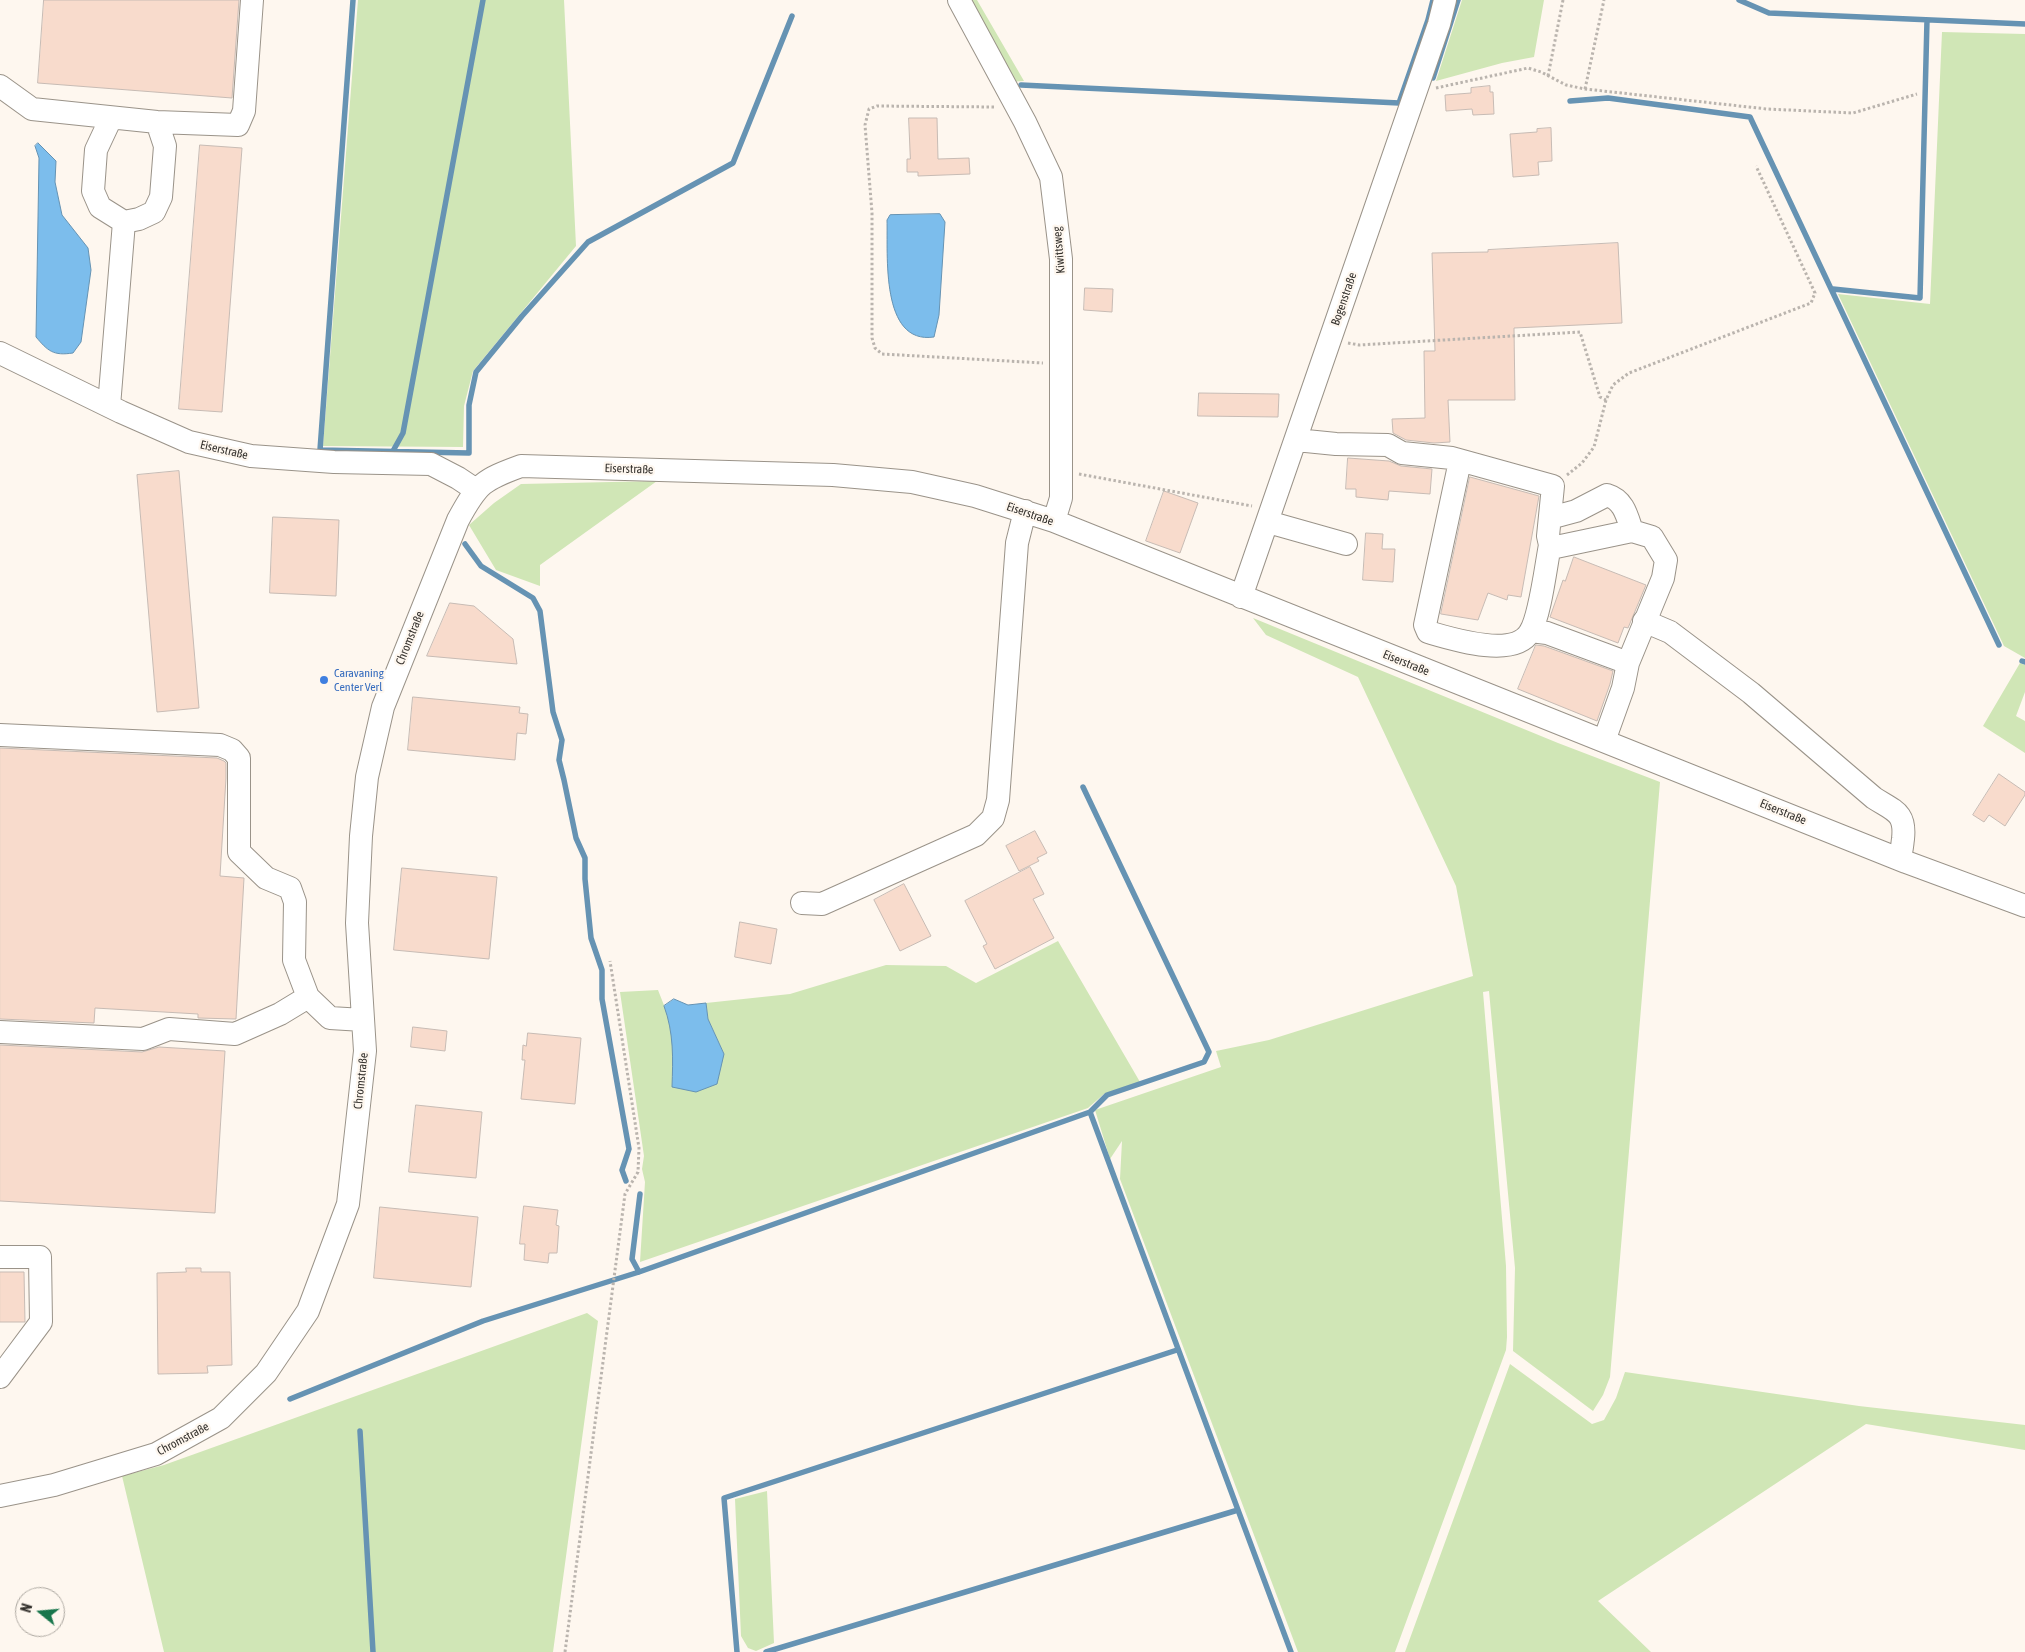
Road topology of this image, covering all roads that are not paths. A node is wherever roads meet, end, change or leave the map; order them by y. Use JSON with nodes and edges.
{"nodes":[{"id":1,"x":252,"y":0,"type":"edge"},
{"id":2,"x":958,"y":0,"type":"edge"},
{"id":3,"x":1445,"y":0,"type":"edge"},
{"id":4,"x":0,"y":86,"type":"edge"},
{"id":5,"x":111,"y":118,"type":"junction"},
{"id":6,"x":157,"y":122,"type":"junction"},
{"id":7,"x":124,"y":222,"type":"junction"},
{"id":8,"x":0,"y":353,"type":"edge"},
{"id":9,"x":109,"y":406,"type":"junction"},
{"id":10,"x":1296,"y":440,"type":"junction"},
{"id":11,"x":1460,"y":461,"type":"junction"},
{"id":12,"x":476,"y":490,"type":"junction"},
{"id":13,"x":1025,"y":511,"type":"junction"},
{"id":14,"x":1270,"y":516,"type":"junction"},
{"id":15,"x":1550,"y":518,"type":"junction"},
{"id":16,"x":1054,"y":522,"type":"junction"},
{"id":17,"x":1632,"y":531,"type":"junction"},
{"id":18,"x":1346,"y":544,"type":"dead end"},
{"id":19,"x":1550,"y":545,"type":"junction"},
{"id":20,"x":1242,"y":597,"type":"junction"},
{"id":21,"x":1644,"y":621,"type":"junction"},
{"id":22,"x":1531,"y":632,"type":"junction"},
{"id":23,"x":1628,"y":663,"type":"junction"},
{"id":24,"x":0,"y":735,"type":"edge"},
{"id":25,"x":1604,"y":741,"type":"junction"},
{"id":26,"x":1898,"y":858,"type":"junction"},
{"id":27,"x":802,"y":903,"type":"dead end"},
{"id":28,"x":2025,"y":906,"type":"edge"},
{"id":29,"x":308,"y":997,"type":"junction"},
{"id":30,"x":363,"y":1020,"type":"junction"},
{"id":31,"x":0,"y":1032,"type":"edge"},
{"id":32,"x":0,"y":1257,"type":"edge"},
{"id":33,"x":0,"y":1377,"type":"edge"},
{"id":34,"x":0,"y":1496,"type":"edge"}],
"edges":[{"from":1,"to":6,"type":"street"},
{"from":2,"to":16,"type":"street","name":"Kiwittsweg"},
{"from":3,"to":10,"type":"street","name":"Bogenstraße"},
{"from":4,"to":5,"type":"street"},
{"from":5,"to":6,"type":"street"},
{"from":5,"to":7,"type":"street"},
{"from":6,"to":7,"type":"street"},
{"from":7,"to":9,"type":"street"},
{"from":8,"to":9,"type":"street","name":"Eiserstraße"},
{"from":9,"to":12,"type":"street","name":"Eiserstraße"},
{"from":10,"to":11,"type":"street"},
{"from":10,"to":14,"type":"street","name":"Bogenstraße"},
{"from":11,"to":15,"type":"street"},
{"from":11,"to":22,"type":"street"},
{"from":12,"to":13,"type":"street","name":"Eiserstraße"},
{"from":12,"to":30,"type":"street","name":"Chromstraße"},
{"from":13,"to":16,"type":"street","name":"Eiserstraße"},
{"from":13,"to":27,"type":"street"},
{"from":14,"to":18,"type":"street"},
{"from":14,"to":20,"type":"street","name":"Bogenstraße"},
{"from":15,"to":17,"type":"street"},
{"from":15,"to":19,"type":"street"},
{"from":16,"to":20,"type":"street","name":"Eiserstraße"},
{"from":17,"to":19,"type":"street"},
{"from":17,"to":21,"type":"street"},
{"from":19,"to":22,"type":"street"},
{"from":20,"to":25,"type":"street","name":"Eiserstraße"},
{"from":21,"to":23,"type":"street"},
{"from":21,"to":26,"type":"street"},
{"from":22,"to":23,"type":"street"},
{"from":23,"to":25,"type":"street"},
{"from":24,"to":29,"type":"street"},
{"from":25,"to":26,"type":"street","name":"Eiserstraße"},
{"from":26,"to":28,"type":"street","name":"Eiserstraße"},
{"from":29,"to":30,"type":"street"},
{"from":29,"to":31,"type":"street"},
{"from":30,"to":34,"type":"street","name":"Chromstraße"},
{"from":32,"to":33,"type":"street"}]}
